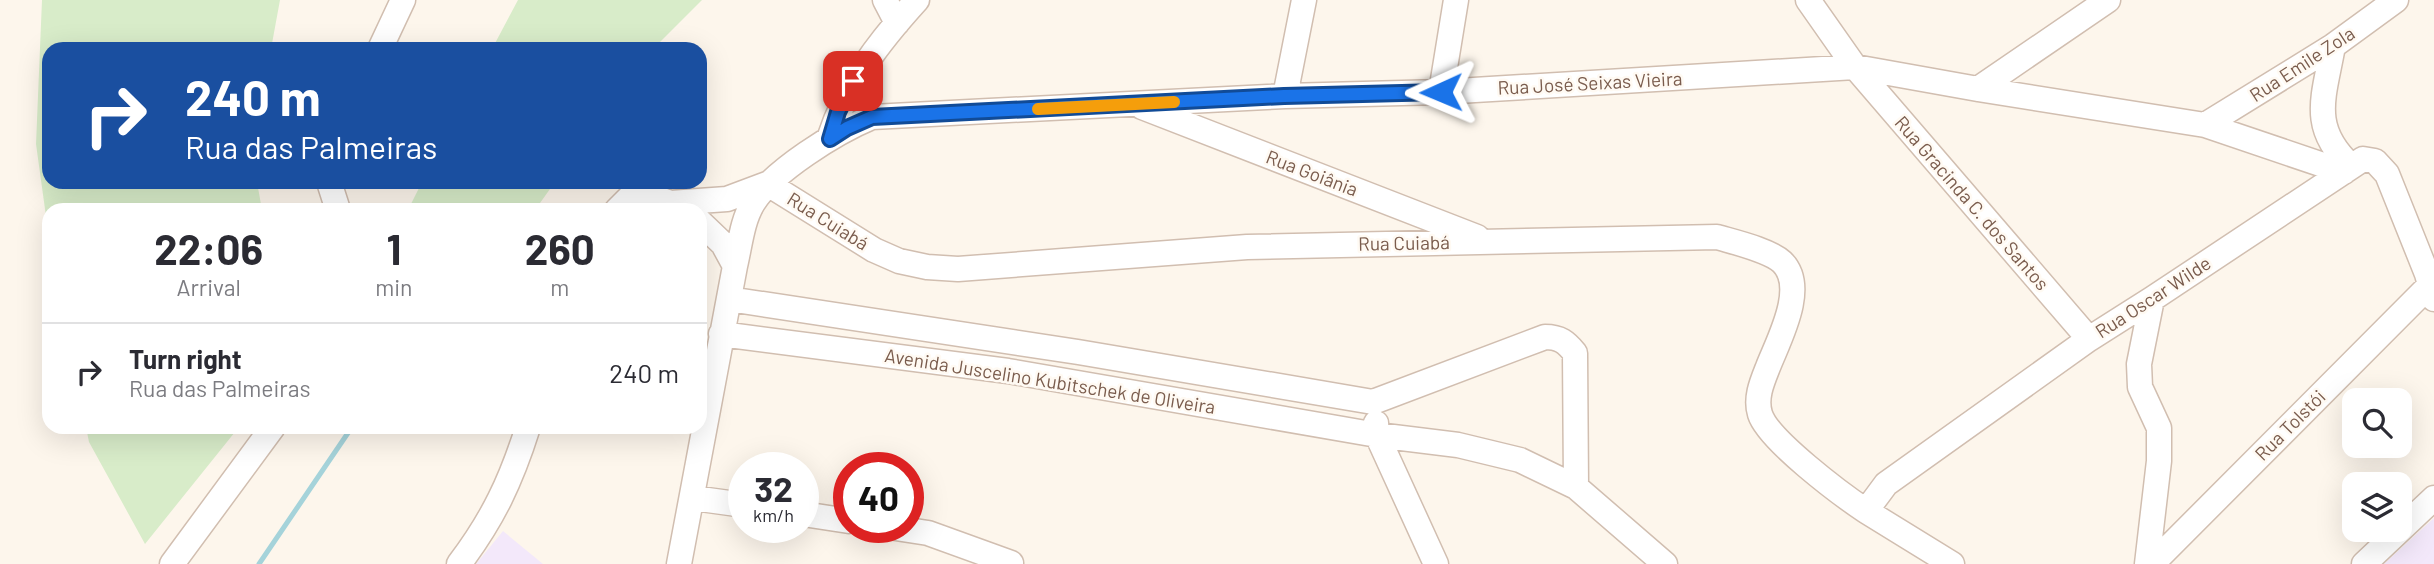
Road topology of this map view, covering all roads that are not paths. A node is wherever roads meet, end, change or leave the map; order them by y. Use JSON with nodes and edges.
{"nodes":[{"id":1,"x":403,"y":0,"type":"edge"},
{"id":2,"x":885,"y":0,"type":"edge"},
{"id":3,"x":918,"y":0,"type":"edge"},
{"id":4,"x":1304,"y":0,"type":"edge"},
{"id":5,"x":1455,"y":0,"type":"edge"},
{"id":6,"x":1808,"y":0,"type":"edge"},
{"id":7,"x":2108,"y":0,"type":"edge"},
{"id":8,"x":2396,"y":0,"type":"edge"},
{"id":9,"x":897,"y":23,"type":"junction"},
{"id":10,"x":383,"y":42,"type":"edge"},
{"id":11,"x":2333,"y":46,"type":"junction"},
{"id":12,"x":1855,"y":67,"type":"junction"},
{"id":13,"x":1978,"y":89,"type":"junction"},
{"id":14,"x":1441,"y":92,"type":"junction"},
{"id":15,"x":1284,"y":96,"type":"junction"},
{"id":16,"x":1135,"y":104,"type":"junction"},
{"id":17,"x":2205,"y":125,"type":"junction"},
{"id":18,"x":830,"y":139,"type":"junction"},
{"id":19,"x":2348,"y":169,"type":"junction"},
{"id":20,"x":768,"y":184,"type":"junction"},
{"id":21,"x":624,"y":203,"type":"edge"},
{"id":22,"x":666,"y":203,"type":"edge"},
{"id":23,"x":702,"y":203,"type":"edge"},
{"id":24,"x":707,"y":229,"type":"edge"},
{"id":25,"x":1489,"y":241,"type":"junction"},
{"id":26,"x":735,"y":266,"type":"junction"},
{"id":27,"x":2431,"y":283,"type":"edge"},
{"id":28,"x":729,"y":299,"type":"junction"},
{"id":29,"x":2152,"y":299,"type":"junction"},
{"id":30,"x":721,"y":334,"type":"junction"},
{"id":31,"x":2089,"y":339,"type":"junction"},
{"id":32,"x":1010,"y":341,"type":"junction"},
{"id":33,"x":1008,"y":371,"type":"junction"},
{"id":34,"x":1373,"y":402,"type":"junction"},
{"id":35,"x":707,"y":416,"type":"edge"},
{"id":36,"x":268,"y":434,"type":"edge"},
{"id":37,"x":526,"y":434,"type":"edge"},
{"id":38,"x":704,"y":434,"type":"edge"},
{"id":39,"x":1377,"y":435,"type":"junction"},
{"id":40,"x":1577,"y":487,"type":"junction"},
{"id":41,"x":693,"y":498,"type":"junction"},
{"id":42,"x":2434,"y":498,"type":"edge"},
{"id":43,"x":728,"y":503,"type":"edge"},
{"id":44,"x":1866,"y":511,"type":"junction"},
{"id":45,"x":924,"y":532,"type":"edge"},
{"id":46,"x":1012,"y":563,"type":"edge"},
{"id":47,"x":173,"y":564,"type":"edge"},
{"id":48,"x":460,"y":564,"type":"edge"},
{"id":49,"x":679,"y":564,"type":"edge"},
{"id":50,"x":1436,"y":564,"type":"edge"},
{"id":51,"x":1665,"y":564,"type":"edge"},
{"id":52,"x":1952,"y":564,"type":"edge"},
{"id":53,"x":2149,"y":564,"type":"edge"},
{"id":54,"x":2364,"y":564,"type":"edge"}],
"edges":[{"from":1,"to":10,"type":"street"},
{"from":2,"to":9,"type":"street"},
{"from":3,"to":9,"type":"street"},
{"from":4,"to":15,"type":"street"},
{"from":5,"to":14,"type":"street"},
{"from":6,"to":12,"type":"street","name":"Rua Gracinda C. dos Santos"},
{"from":7,"to":13,"type":"street"},
{"from":8,"to":11,"type":"street","name":"Rua Emile Zola"},
{"from":9,"to":18,"type":"street"},
{"from":11,"to":17,"type":"street","name":"Rua Emile Zola"},
{"from":11,"to":19,"type":"street"},
{"from":12,"to":13,"type":"street","name":"Rua José Seixas Vieira"},
{"from":12,"to":14,"type":"street","name":"Rua José Seixas Vieira"},
{"from":12,"to":31,"type":"street","name":"Rua Gracinda C. dos Santos"},
{"from":13,"to":17,"type":"street","name":"Rua José Seixas Vieira"},
{"from":14,"to":15,"type":"street","name":"Rua José Seixas Vieira"},
{"from":15,"to":16,"type":"street","name":"Rua José Seixas Vieira"},
{"from":16,"to":18,"type":"street","name":"Rua José Seixas Vieira"},
{"from":16,"to":25,"type":"street","name":"Rua Goiânia"},
{"from":17,"to":19,"type":"street","name":"Rua José Seixas Vieira"},
{"from":18,"to":20,"type":"street","name":"Rua José Seixas Vieira"},
{"from":19,"to":27,"type":"street"},
{"from":19,"to":29,"type":"street","name":"Rua Oscar Wilde"},
{"from":20,"to":23,"type":"street"},
{"from":20,"to":25,"type":"street","name":"Rua Cuiabá"},
{"from":20,"to":26,"type":"street"},
{"from":21,"to":22,"type":"street"},
{"from":24,"to":26,"type":"street"},
{"from":25,"to":44,"type":"street","name":"Rua Cuiabá"},
{"from":26,"to":28,"type":"street"},
{"from":27,"to":53,"type":"street","name":"Rua Tolstói"},
{"from":28,"to":30,"type":"street"},
{"from":28,"to":32,"type":"street","name":"Avenida Juscelino Kubitschek de Oliveira"},
{"from":29,"to":31,"type":"street","name":"Rua Oscar Wilde"},
{"from":29,"to":53,"type":"street"},
{"from":30,"to":33,"type":"street","name":"Avenida Juscelino Kubitschek de Oliveira"},
{"from":30,"to":35,"type":"street"},
{"from":31,"to":44,"type":"street","name":"Rua Oscar Wilde"},
{"from":32,"to":33,"type":"street"},
{"from":32,"to":34,"type":"street","name":"Avenida Juscelino Kubitschek de Oliveira"},
{"from":33,"to":39,"type":"street","name":"Avenida Juscelino Kubitschek de Oliveira"},
{"from":34,"to":39,"type":"street"},
{"from":34,"to":40,"type":"street"},
{"from":36,"to":47,"type":"street"},
{"from":37,"to":48,"type":"street"},
{"from":38,"to":41,"type":"street"},
{"from":39,"to":40,"type":"street","name":"Avenida Juscelino Kubitschek de Oliveira"},
{"from":39,"to":50,"type":"street"},
{"from":40,"to":51,"type":"street","name":"Avenida Juscelino Kubitschek de Oliveira"},
{"from":41,"to":43,"type":"street"},
{"from":41,"to":49,"type":"street"},
{"from":42,"to":54,"type":"street"},
{"from":44,"to":52,"type":"street"},
{"from":45,"to":46,"type":"street"}]}
